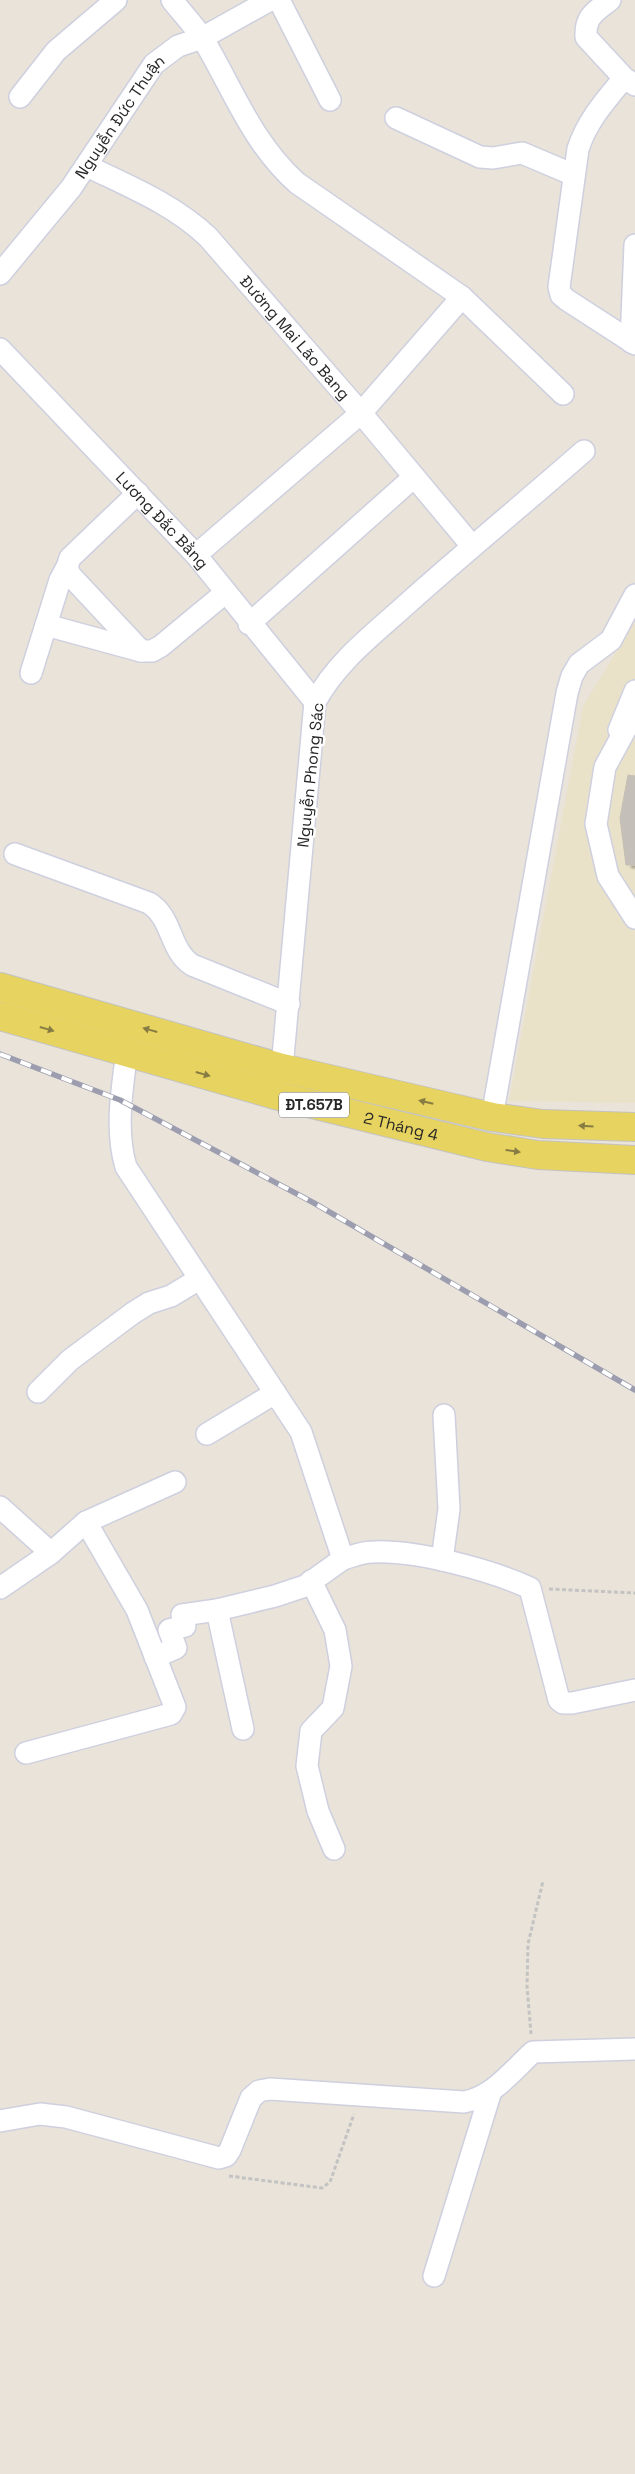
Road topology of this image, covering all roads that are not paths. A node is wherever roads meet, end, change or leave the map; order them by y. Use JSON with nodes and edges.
{"nodes":[{"id":1,"x":116,"y":0,"type":"edge"},
{"id":2,"x":172,"y":0,"type":"edge"},
{"id":3,"x":270,"y":0,"type":"edge"},
{"id":4,"x":279,"y":0,"type":"edge"},
{"id":5,"x":610,"y":0,"type":"edge"},
{"id":6,"x":202,"y":38,"type":"junction"},
{"id":7,"x":629,"y":82,"type":"edge"},
{"id":8,"x":20,"y":97,"type":"dead end"},
{"id":9,"x":330,"y":100,"type":"dead end"},
{"id":10,"x":396,"y":118,"type":"dead end"},
{"id":11,"x":87,"y":166,"type":"junction"},
{"id":12,"x":574,"y":175,"type":"junction"},
{"id":13,"x":635,"y":245,"type":"edge"},
{"id":14,"x":0,"y":274,"type":"edge"},
{"id":15,"x":462,"y":297,"type":"junction"},
{"id":16,"x":633,"y":343,"type":"edge"},
{"id":17,"x":0,"y":349,"type":"edge"},
{"id":18,"x":564,"y":394,"type":"dead end"},
{"id":19,"x":361,"y":413,"type":"junction"},
{"id":20,"x":584,"y":451,"type":"dead end"},
{"id":21,"x":414,"y":477,"type":"junction"},
{"id":22,"x":138,"y":493,"type":"junction"},
{"id":23,"x":472,"y":546,"type":"junction"},
{"id":24,"x":196,"y":555,"type":"junction"},
{"id":25,"x":67,"y":567,"type":"junction"},
{"id":26,"x":225,"y":592,"type":"junction"},
{"id":27,"x":635,"y":595,"type":"edge"},
{"id":28,"x":46,"y":624,"type":"junction"},
{"id":29,"x":249,"y":624,"type":"junction"},
{"id":30,"x":141,"y":652,"type":"junction"},
{"id":31,"x":30,"y":673,"type":"dead end"},
{"id":32,"x":635,"y":691,"type":"edge"},
{"id":33,"x":315,"y":702,"type":"junction"},
{"id":34,"x":635,"y":717,"type":"edge"},
{"id":35,"x":605,"y":767,"type":"junction"},
{"id":36,"x":15,"y":854,"type":"dead end"},
{"id":37,"x":635,"y":918,"type":"edge"},
{"id":38,"x":0,"y":987,"type":"edge"},
{"id":39,"x":289,"y":1004,"type":"junction"},
{"id":40,"x":0,"y":1016,"type":"edge"},
{"id":41,"x":127,"y":1052,"type":"junction"},
{"id":42,"x":282,"y":1068,"type":"junction"},
{"id":43,"x":279,"y":1096,"type":"junction"},
{"id":44,"x":492,"y":1117,"type":"junction"},
{"id":45,"x":635,"y":1128,"type":"edge"},
{"id":46,"x":487,"y":1148,"type":"junction"},
{"id":47,"x":635,"y":1160,"type":"edge"},
{"id":48,"x":199,"y":1278,"type":"junction"},
{"id":49,"x":38,"y":1392,"type":"dead end"},
{"id":50,"x":275,"y":1393,"type":"junction"},
{"id":51,"x":444,"y":1415,"type":"dead end"},
{"id":52,"x":207,"y":1434,"type":"dead end"},
{"id":53,"x":175,"y":1482,"type":"dead end"},
{"id":54,"x":0,"y":1507,"type":"edge"},
{"id":55,"x":86,"y":1522,"type":"junction"},
{"id":56,"x":52,"y":1553,"type":"junction"},
{"id":57,"x":343,"y":1559,"type":"junction"},
{"id":58,"x":442,"y":1560,"type":"junction"},
{"id":59,"x":312,"y":1581,"type":"junction"},
{"id":60,"x":0,"y":1588,"type":"edge"},
{"id":61,"x":217,"y":1610,"type":"junction"},
{"id":62,"x":155,"y":1657,"type":"junction"},
{"id":63,"x":635,"y":1690,"type":"edge"},
{"id":64,"x":243,"y":1730,"type":"dead end"},
{"id":65,"x":26,"y":1753,"type":"dead end"},
{"id":66,"x":334,"y":1849,"type":"dead end"},
{"id":67,"x":635,"y":2049,"type":"edge"},
{"id":68,"x":491,"y":2091,"type":"junction"},
{"id":69,"x":0,"y":2121,"type":"edge"},
{"id":70,"x":434,"y":2276,"type":"dead end"}],
"edges":[{"from":1,"to":8,"type":"street"},
{"from":2,"to":6,"type":"street"},
{"from":3,"to":6,"type":"street","name":"Nguyễn Đức Thuận"},
{"from":4,"to":9,"type":"street"},
{"from":5,"to":7,"type":"street"},
{"from":6,"to":11,"type":"street","name":"Nguyễn Đức Thuận"},
{"from":6,"to":15,"type":"street"},
{"from":7,"to":12,"type":"street"},
{"from":10,"to":12,"type":"street"},
{"from":11,"to":14,"type":"street","name":"Nguyễn Đức Thuận"},
{"from":11,"to":19,"type":"street","name":"Đường Mai Lão Bang"},
{"from":12,"to":16,"type":"street"},
{"from":13,"to":16,"type":"street"},
{"from":15,"to":18,"type":"street"},
{"from":15,"to":19,"type":"street"},
{"from":17,"to":22,"type":"street","name":"Lương Đắc Bằng"},
{"from":19,"to":21,"type":"street","name":"Đường Mai Lão Bang"},
{"from":19,"to":24,"type":"street"},
{"from":20,"to":23,"type":"street","name":"Nguyễn Phong Sác"},
{"from":21,"to":23,"type":"street","name":"Đường Mai Lão Bang"},
{"from":21,"to":29,"type":"street"},
{"from":22,"to":24,"type":"street","name":"Lương Đắc Bằng"},
{"from":22,"to":25,"type":"street"},
{"from":23,"to":33,"type":"street","name":"Nguyễn Phong Sác"},
{"from":24,"to":26,"type":"street","name":"Lương Đắc Bằng"},
{"from":25,"to":28,"type":"street"},
{"from":25,"to":30,"type":"street"},
{"from":26,"to":29,"type":"street","name":"Lương Đắc Bằng"},
{"from":26,"to":30,"type":"street"},
{"from":27,"to":44,"type":"street"},
{"from":28,"to":30,"type":"street"},
{"from":28,"to":31,"type":"street"},
{"from":29,"to":33,"type":"street","name":"Lương Đắc Bằng"},
{"from":32,"to":35,"type":"street"},
{"from":33,"to":39,"type":"street","name":"Nguyễn Phong Sác"},
{"from":34,"to":35,"type":"street"},
{"from":35,"to":37,"type":"street"},
{"from":36,"to":39,"type":"street"},
{"from":42,"to":38,"type":"main road","name":"2 Tháng 4","number":"ĐT.657B","one_way":true},
{"from":39,"to":42,"type":"street","name":"Nguyễn Phong Sác"},
{"from":40,"to":41,"type":"main road","name":"2 Tháng 4","number":"ĐT.657B","one_way":true},
{"from":41,"to":43,"type":"main road","name":"2 Tháng 4","number":"ĐT.657B","one_way":true},
{"from":41,"to":48,"type":"street"},
{"from":42,"to":43,"type":"main road"},
{"from":44,"to":42,"type":"main road","name":"2 Tháng 4","number":"ĐT.657B","one_way":true},
{"from":43,"to":46,"type":"main road","name":"2 Tháng 4","number":"ĐT.657B"},
{"from":45,"to":44,"type":"main road","name":"2 Tháng 4","number":"ĐT.657B","one_way":true},
{"from":44,"to":46,"type":"main road"},
{"from":46,"to":47,"type":"main road","name":"2 Tháng 4","number":"ĐT.657B","one_way":true},
{"from":48,"to":49,"type":"street"},
{"from":48,"to":50,"type":"street"},
{"from":50,"to":52,"type":"street"},
{"from":50,"to":57,"type":"street"},
{"from":51,"to":58,"type":"street"},
{"from":53,"to":55,"type":"street"},
{"from":54,"to":56,"type":"street"},
{"from":55,"to":56,"type":"street"},
{"from":55,"to":62,"type":"street"},
{"from":56,"to":60,"type":"street"},
{"from":57,"to":58,"type":"street"},
{"from":57,"to":59,"type":"street"},
{"from":58,"to":63,"type":"street"},
{"from":59,"to":61,"type":"street"},
{"from":59,"to":66,"type":"street"},
{"from":61,"to":62,"type":"street"},
{"from":61,"to":64,"type":"street"},
{"from":62,"to":65,"type":"street"},
{"from":67,"to":68,"type":"street"},
{"from":68,"to":69,"type":"street"},
{"from":68,"to":70,"type":"street"}]}
